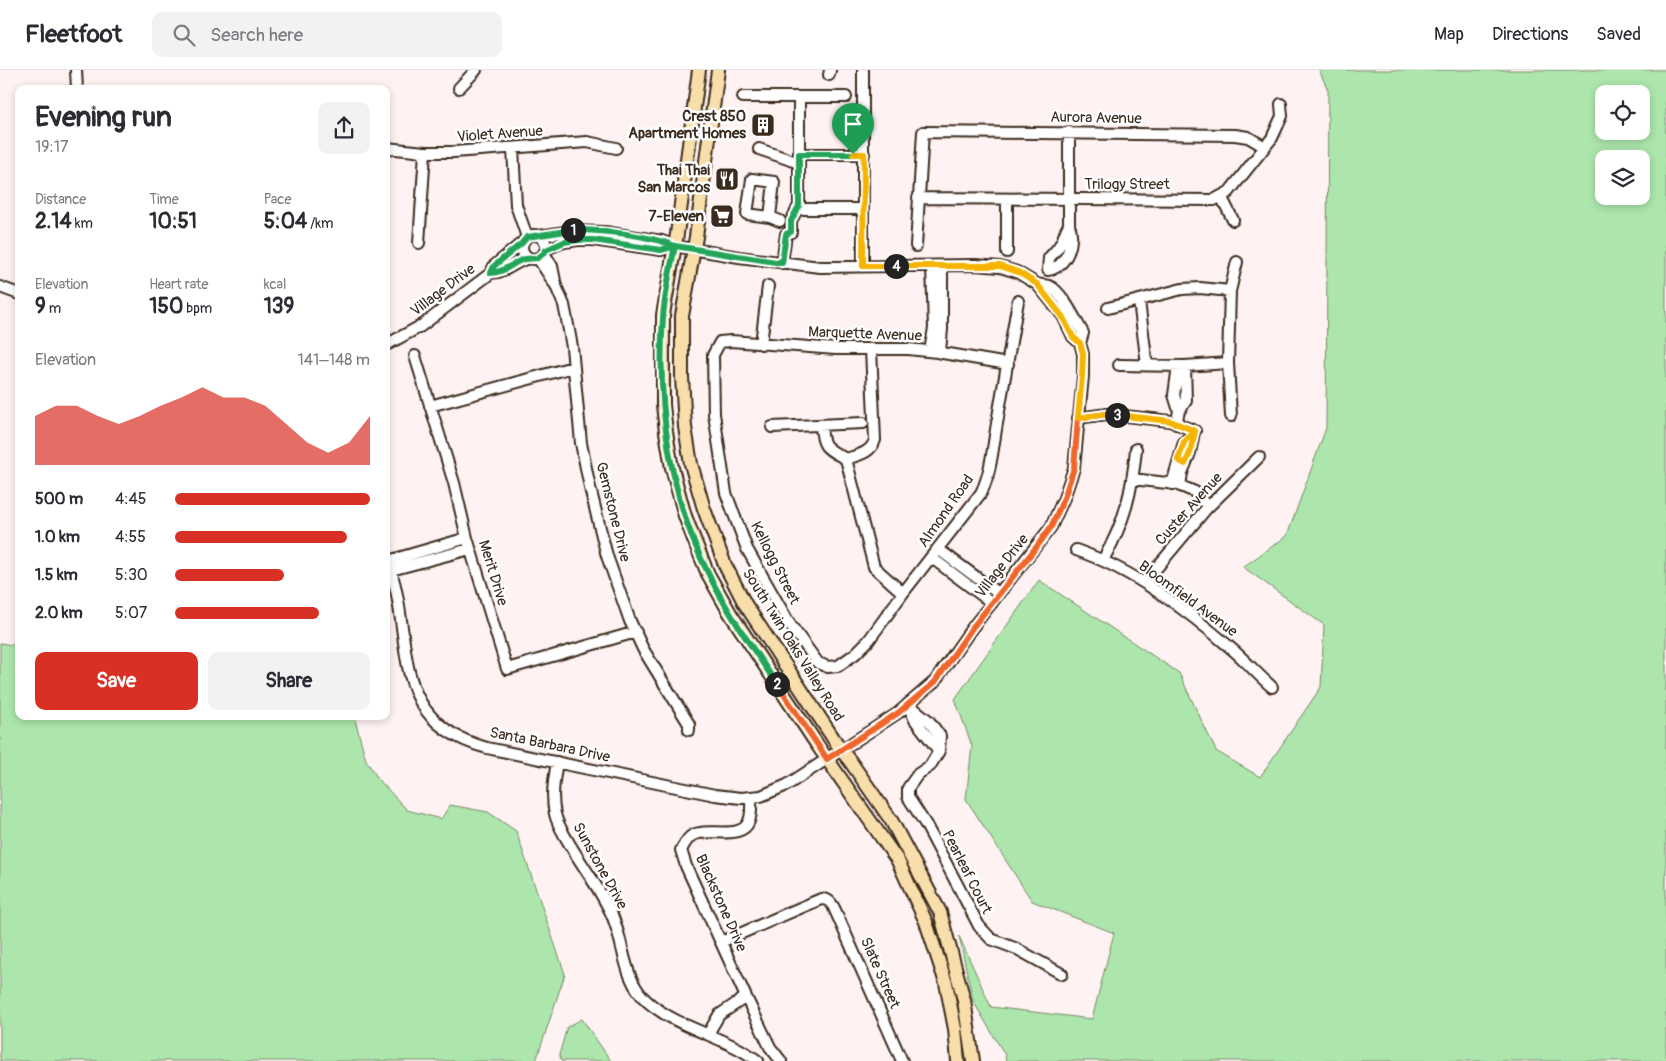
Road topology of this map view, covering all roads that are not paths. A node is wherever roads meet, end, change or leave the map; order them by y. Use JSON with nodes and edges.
{"nodes":[{"id":1,"x":76,"y":70,"type":"edge"},
{"id":2,"x":476,"y":70,"type":"edge"},
{"id":3,"x":699,"y":70,"type":"edge"},
{"id":4,"x":718,"y":70,"type":"edge"},
{"id":5,"x":863,"y":71,"type":"edge"},
{"id":6,"x":77,"y":85,"type":"edge"},
{"id":7,"x":460,"y":88,"type":"dead end"},
{"id":8,"x":743,"y":97,"type":"dead end"},
{"id":9,"x":799,"y":97,"type":"junction"},
{"id":10,"x":846,"y":97,"type":"dead end"},
{"id":11,"x":1282,"y":104,"type":"dead end"},
{"id":12,"x":1069,"y":132,"type":"junction"},
{"id":13,"x":1265,"y":147,"type":"junction"},
{"id":14,"x":390,"y":148,"type":"edge"},
{"id":15,"x":513,"y":148,"type":"junction"},
{"id":16,"x":616,"y":148,"type":"dead end"},
{"id":17,"x":759,"y":149,"type":"dead end"},
{"id":18,"x":425,"y":152,"type":"junction"},
{"id":19,"x":864,"y":154,"type":"junction"},
{"id":20,"x":799,"y":158,"type":"junction"},
{"id":21,"x":1221,"y":196,"type":"junction"},
{"id":22,"x":918,"y":198,"type":"junction"},
{"id":23,"x":1008,"y":199,"type":"junction"},
{"id":24,"x":1069,"y":199,"type":"junction"},
{"id":25,"x":797,"y":209,"type":"junction"},
{"id":26,"x":863,"y":209,"type":"junction"},
{"id":27,"x":1233,"y":220,"type":"dead end"},
{"id":28,"x":791,"y":221,"type":"junction"},
{"id":29,"x":539,"y":236,"type":"junction"},
{"id":30,"x":525,"y":240,"type":"junction"},
{"id":31,"x":419,"y":243,"type":"dead end"},
{"id":32,"x":675,"y":246,"type":"junction"},
{"id":33,"x":916,"y":246,"type":"dead end"},
{"id":34,"x":694,"y":249,"type":"junction"},
{"id":35,"x":1007,"y":252,"type":"dead end"},
{"id":36,"x":539,"y":255,"type":"junction"},
{"id":37,"x":778,"y":262,"type":"junction"},
{"id":38,"x":1237,"y":262,"type":"dead end"},
{"id":39,"x":863,"y":266,"type":"junction"},
{"id":40,"x":937,"y":266,"type":"junction"},
{"id":41,"x":491,"y":273,"type":"junction"},
{"id":42,"x":1037,"y":284,"type":"junction"},
{"id":43,"x":768,"y":286,"type":"dead end"},
{"id":44,"x":0,"y":287,"type":"edge"},
{"id":45,"x":1230,"y":290,"type":"junction"},
{"id":46,"x":15,"y":293,"type":"edge"},
{"id":47,"x":15,"y":294,"type":"edge"},
{"id":48,"x":0,"y":296,"type":"edge"},
{"id":49,"x":1018,"y":301,"type":"dead end"},
{"id":50,"x":1139,"y":301,"type":"junction"},
{"id":51,"x":1108,"y":308,"type":"dead end"},
{"id":52,"x":720,"y":342,"type":"joint"},
{"id":53,"x":390,"y":343,"type":"edge"},
{"id":54,"x":761,"y":344,"type":"junction"},
{"id":55,"x":871,"y":349,"type":"junction"},
{"id":56,"x":935,"y":352,"type":"junction"},
{"id":57,"x":415,"y":356,"type":"dead end"},
{"id":58,"x":1228,"y":363,"type":"junction"},
{"id":59,"x":1008,"y":364,"type":"junction"},
{"id":60,"x":1119,"y":365,"type":"dead end"},
{"id":61,"x":1147,"y":366,"type":"junction"},
{"id":62,"x":1182,"y":366,"type":"junction"},
{"id":63,"x":573,"y":367,"type":"junction"},
{"id":64,"x":430,"y":406,"type":"junction"},
{"id":65,"x":1231,"y":416,"type":"dead end"},
{"id":66,"x":1078,"y":418,"type":"junction"},
{"id":67,"x":863,"y":423,"type":"dead end"},
{"id":68,"x":1176,"y":424,"type":"junction"},
{"id":69,"x":822,"y":425,"type":"junction"},
{"id":70,"x":772,"y":426,"type":"dead end"},
{"id":71,"x":1136,"y":449,"type":"dead end"},
{"id":72,"x":1259,"y":458,"type":"dead end"},
{"id":73,"x":846,"y":459,"type":"junction"},
{"id":74,"x":1132,"y":479,"type":"junction"},
{"id":75,"x":1176,"y":485,"type":"junction"},
{"id":76,"x":1208,"y":507,"type":"junction"},
{"id":77,"x":468,"y":543,"type":"junction"},
{"id":78,"x":1076,"y":550,"type":"dead end"},
{"id":79,"x":935,"y":553,"type":"junction"},
{"id":80,"x":1103,"y":560,"type":"junction"},
{"id":81,"x":390,"y":563,"type":"edge"},
{"id":82,"x":390,"y":571,"type":"edge"},
{"id":83,"x":1144,"y":583,"type":"junction"},
{"id":84,"x":903,"y":592,"type":"junction"},
{"id":85,"x":999,"y":594,"type":"junction"},
{"id":86,"x":992,"y":603,"type":"junction"},
{"id":87,"x":636,"y":632,"type":"junction"},
{"id":88,"x":828,"y":667,"type":"joint"},
{"id":89,"x":1272,"y":687,"type":"dead end"},
{"id":90,"x":908,"y":704,"type":"junction"},
{"id":91,"x":689,"y":730,"type":"dead end"},
{"id":92,"x":841,"y":750,"type":"junction"},
{"id":93,"x":827,"y":759,"type":"junction"},
{"id":94,"x":558,"y":762,"type":"junction"},
{"id":95,"x":751,"y":797,"type":"junction"},
{"id":96,"x":721,"y":942,"type":"junction"},
{"id":97,"x":1062,"y":974,"type":"dead end"},
{"id":98,"x":746,"y":997,"type":"junction"},
{"id":99,"x":708,"y":1034,"type":"junction"},
{"id":100,"x":758,"y":1061,"type":"edge"},
{"id":101,"x":781,"y":1061,"type":"edge"},
{"id":102,"x":902,"y":1061,"type":"edge"},
{"id":103,"x":958,"y":1061,"type":"edge"},
{"id":104,"x":973,"y":1061,"type":"edge"}],
"edges":[{"from":1,"to":6,"type":"street"},
{"from":2,"to":7,"type":"street"},
{"from":3,"to":32,"type":"main road"},
{"from":4,"to":34,"type":"main road","name":"South Twin Oaks Valley Road"},
{"from":5,"to":19,"type":"street"},
{"from":8,"to":9,"type":"street"},
{"from":9,"to":10,"type":"street"},
{"from":9,"to":20,"type":"street"},
{"from":11,"to":13,"type":"street"},
{"from":12,"to":13,"type":"street","name":"Aurora Avenue"},
{"from":12,"to":22,"type":"street","name":"Aurora Avenue"},
{"from":12,"to":24,"type":"street"},
{"from":13,"to":21,"type":"street"},
{"from":14,"to":18,"type":"street","name":"Violet Avenue"},
{"from":15,"to":16,"type":"street","name":"Violet Avenue"},
{"from":15,"to":18,"type":"street","name":"Violet Avenue"},
{"from":15,"to":30,"type":"street"},
{"from":17,"to":20,"type":"street"},
{"from":18,"to":31,"type":"street"},
{"from":19,"to":20,"type":"street"},
{"from":19,"to":26,"type":"street"},
{"from":20,"to":25,"type":"street"},
{"from":21,"to":24,"type":"street","name":"Trilogy Street"},
{"from":21,"to":27,"type":"street"},
{"from":22,"to":23,"type":"street","name":"Trilogy Street"},
{"from":22,"to":33,"type":"street"},
{"from":23,"to":24,"type":"street","name":"Trilogy Street"},
{"from":23,"to":35,"type":"street"},
{"from":24,"to":42,"type":"street"},
{"from":25,"to":26,"type":"street"},
{"from":25,"to":28,"type":"street"},
{"from":26,"to":39,"type":"street"},
{"from":28,"to":37,"type":"street"},
{"from":28,"to":37,"type":"street"},
{"from":29,"to":30,"type":"street","name":"Village Drive"},
{"from":29,"to":32,"type":"street","name":"Village Drive"},
{"from":29,"to":36,"type":"street"},
{"from":30,"to":36,"type":"street"},
{"from":30,"to":41,"type":"street","name":"Village Drive"},
{"from":32,"to":34,"type":"street","name":"Village Drive"},
{"from":32,"to":36,"type":"street","name":"Village Drive"},
{"from":32,"to":93,"type":"main road"},
{"from":34,"to":37,"type":"street","name":"Village Drive"},
{"from":34,"to":92,"type":"main road","name":"South Twin Oaks Valley Road"},
{"from":36,"to":41,"type":"street","name":"Village Drive"},
{"from":36,"to":63,"type":"street","name":"Gemstone Drive"},
{"from":37,"to":39,"type":"street","name":"Village Drive"},
{"from":38,"to":45,"type":"street"},
{"from":39,"to":40,"type":"street","name":"Village Drive"},
{"from":40,"to":42,"type":"street","name":"Village Drive"},
{"from":40,"to":56,"type":"street"},
{"from":41,"to":53,"type":"street","name":"Village Drive"},
{"from":42,"to":66,"type":"street","name":"Village Drive"},
{"from":43,"to":54,"type":"street"},
{"from":44,"to":46,"type":"street"},
{"from":45,"to":50,"type":"street"},
{"from":45,"to":58,"type":"street"},
{"from":47,"to":48,"type":"street"},
{"from":49,"to":59,"type":"street","name":"Almond Road"},
{"from":50,"to":51,"type":"street"},
{"from":50,"to":61,"type":"street"},
{"from":52,"to":54,"type":"street","name":"Marquette Avenue"},
{"from":52,"to":88,"type":"street","name":"Kellogg Street"},
{"from":54,"to":55,"type":"street","name":"Marquette Avenue"},
{"from":55,"to":56,"type":"street","name":"Marquette Avenue"},
{"from":55,"to":73,"type":"street"},
{"from":56,"to":59,"type":"street","name":"Marquette Avenue"},
{"from":57,"to":64,"type":"street","name":"Merit Drive"},
{"from":58,"to":62,"type":"street"},
{"from":58,"to":65,"type":"street"},
{"from":59,"to":79,"type":"street","name":"Almond Road"},
{"from":60,"to":61,"type":"street"},
{"from":61,"to":62,"type":"street"},
{"from":62,"to":68,"type":"street"},
{"from":63,"to":64,"type":"street"},
{"from":63,"to":87,"type":"street","name":"Gemstone Drive"},
{"from":64,"to":77,"type":"street","name":"Merit Drive"},
{"from":66,"to":68,"type":"street"},
{"from":66,"to":85,"type":"street","name":"Village Drive"},
{"from":67,"to":69,"type":"street"},
{"from":68,"to":75,"type":"street"},
{"from":69,"to":70,"type":"street"},
{"from":69,"to":73,"type":"street"},
{"from":71,"to":74,"type":"street"},
{"from":72,"to":76,"type":"street","name":"Custer Avenue"},
{"from":73,"to":84,"type":"street"},
{"from":74,"to":75,"type":"street"},
{"from":74,"to":80,"type":"street"},
{"from":75,"to":76,"type":"street"},
{"from":76,"to":83,"type":"street","name":"Custer Avenue"},
{"from":77,"to":81,"type":"street"},
{"from":77,"to":87,"type":"street","name":"Merit Drive"},
{"from":78,"to":80,"type":"street","name":"Bloomfield Avenue"},
{"from":79,"to":84,"type":"street","name":"Almond Road"},
{"from":79,"to":85,"type":"street"},
{"from":79,"to":86,"type":"street"},
{"from":80,"to":83,"type":"street","name":"Bloomfield Avenue"},
{"from":82,"to":94,"type":"street","name":"Santa Barbara Drive"},
{"from":83,"to":89,"type":"street","name":"Bloomfield Avenue"},
{"from":84,"to":88,"type":"street","name":"Almond Road"},
{"from":85,"to":86,"type":"street","name":"Village Drive"},
{"from":86,"to":90,"type":"street","name":"Village Drive"},
{"from":87,"to":91,"type":"street","name":"Gemstone Drive"},
{"from":90,"to":92,"type":"street","name":"Village Drive"},
{"from":90,"to":97,"type":"street","name":"Pearleaf Court"},
{"from":92,"to":93,"type":"street","name":"Village Drive"},
{"from":92,"to":104,"type":"main road","name":"South Twin Oaks Valley Road"},
{"from":93,"to":95,"type":"street","name":"Santa Barbara Drive"},
{"from":93,"to":103,"type":"main road"},
{"from":94,"to":95,"type":"street","name":"Santa Barbara Drive"},
{"from":94,"to":99,"type":"street","name":"Sunstone Drive"},
{"from":95,"to":96,"type":"street","name":"Blackstone Drive"},
{"from":96,"to":98,"type":"street","name":"Blackstone Drive"},
{"from":96,"to":102,"type":"street","name":"Slate Street"},
{"from":98,"to":99,"type":"street"},
{"from":98,"to":101,"type":"street","name":"Blackstone Drive"},
{"from":99,"to":100,"type":"street","name":"Sunstone Drive"}]}
